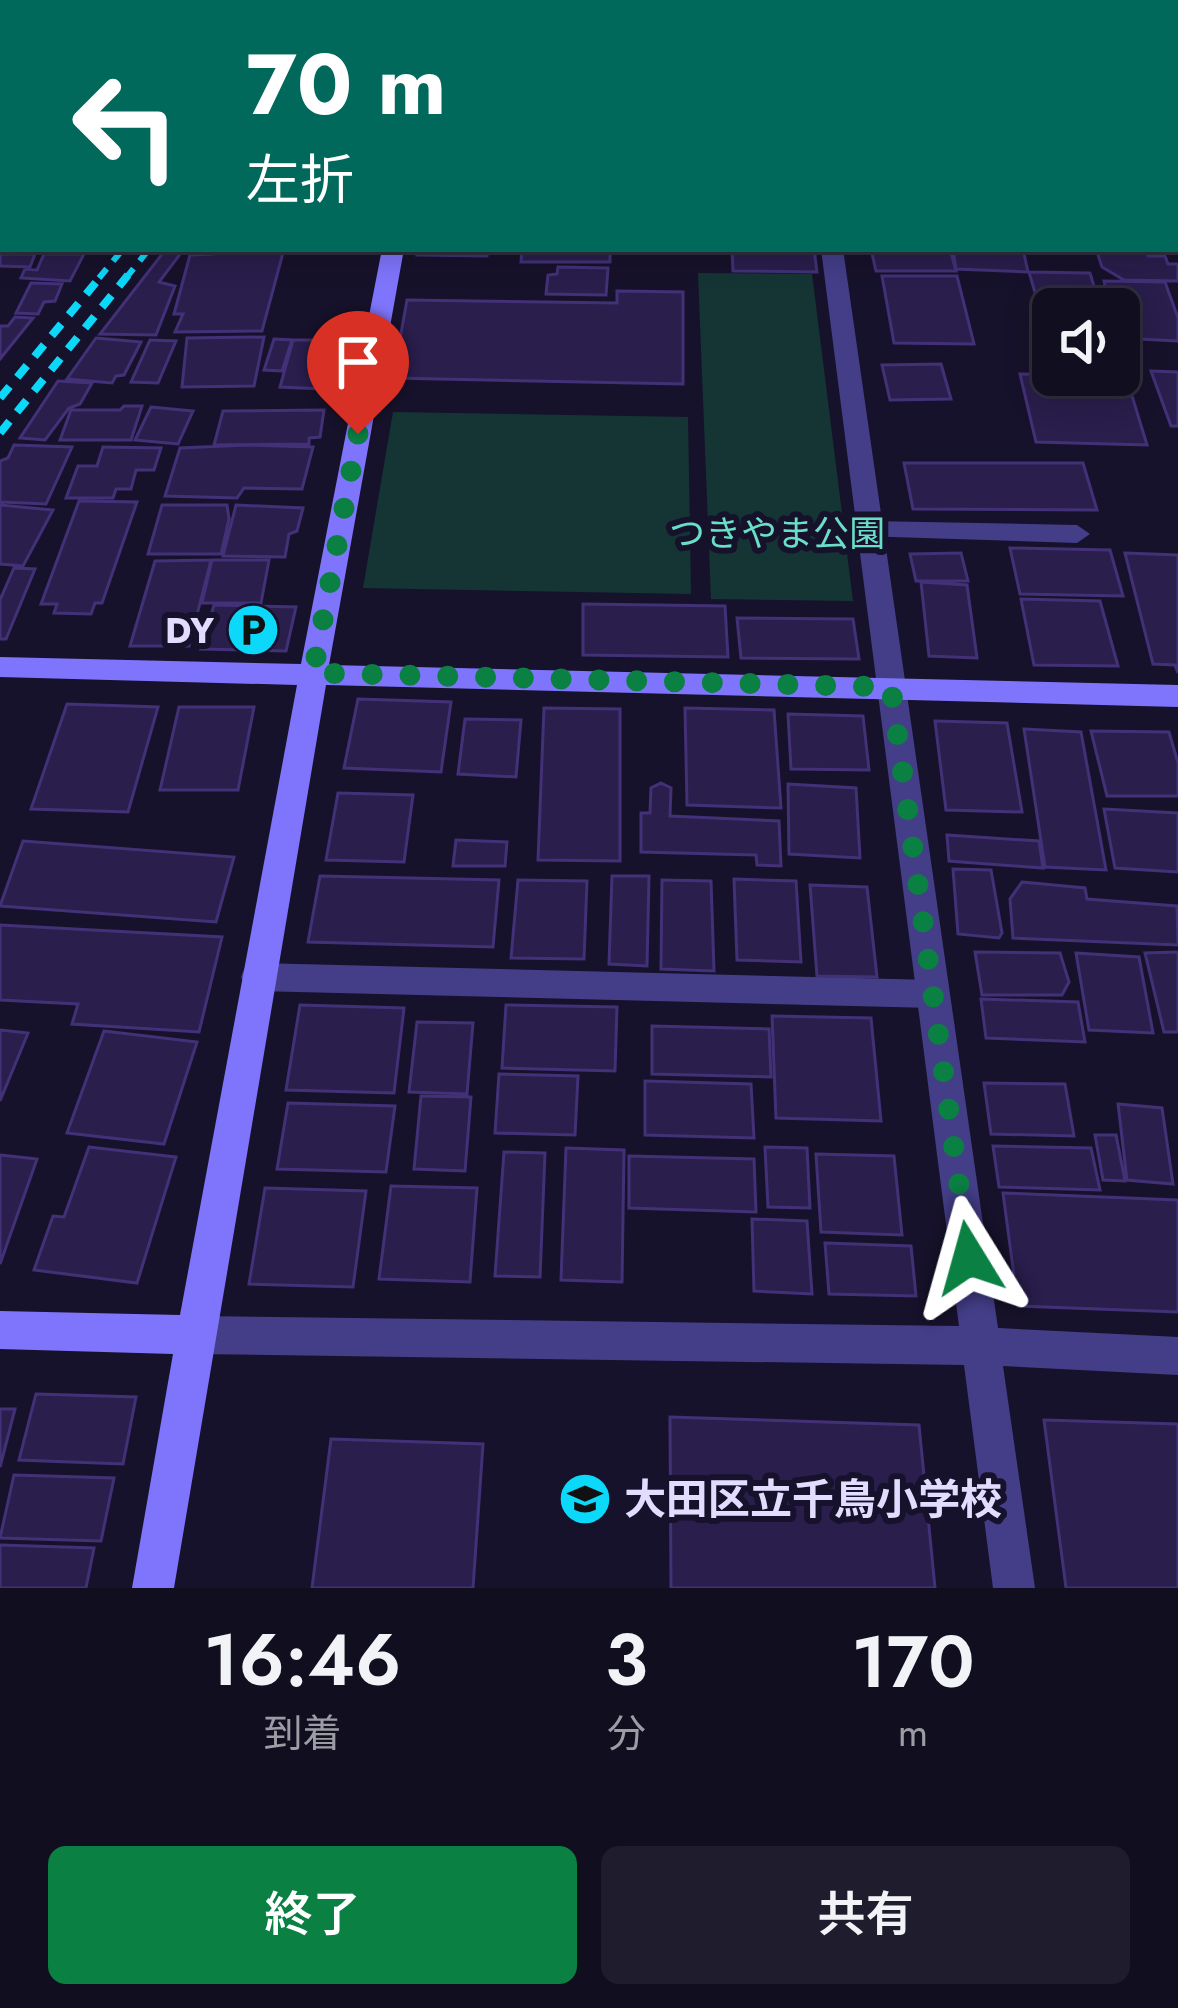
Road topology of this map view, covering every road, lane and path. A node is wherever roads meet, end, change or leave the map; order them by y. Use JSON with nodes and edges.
{"nodes":[{"id":1,"x":392,"y":252,"type":"edge"},
{"id":2,"x":832,"y":252,"type":"edge"},
{"id":3,"x":870,"y":530,"type":"junction"},
{"id":4,"x":1076,"y":534,"type":"dead end"},
{"id":5,"x":0,"y":667,"type":"edge"},
{"id":6,"x":313,"y":673,"type":"junction"},
{"id":7,"x":891,"y":687,"type":"junction"},
{"id":8,"x":1178,"y":695,"type":"edge"},
{"id":9,"x":257,"y":977,"type":"junction"},
{"id":10,"x":933,"y":994,"type":"junction"},
{"id":11,"x":0,"y":1330,"type":"edge"},
{"id":12,"x":198,"y":1335,"type":"junction"},
{"id":13,"x":981,"y":1346,"type":"junction"},
{"id":14,"x":1178,"y":1356,"type":"edge"},
{"id":15,"x":153,"y":1588,"type":"edge"},
{"id":16,"x":1014,"y":1588,"type":"edge"}],
"edges":[{"from":1,"to":6,"type":"street"},
{"from":2,"to":3,"type":"street"},
{"from":3,"to":4,"type":"street"},
{"from":3,"to":7,"type":"street"},
{"from":5,"to":6,"type":"street"},
{"from":6,"to":7,"type":"street"},
{"from":6,"to":9,"type":"street"},
{"from":7,"to":8,"type":"street"},
{"from":7,"to":10,"type":"street"},
{"from":9,"to":10,"type":"street"},
{"from":9,"to":12,"type":"street"},
{"from":10,"to":13,"type":"street"},
{"from":11,"to":12,"type":"street"},
{"from":12,"to":13,"type":"street"},
{"from":12,"to":15,"type":"street"},
{"from":13,"to":14,"type":"street"},
{"from":13,"to":16,"type":"street"}]}
